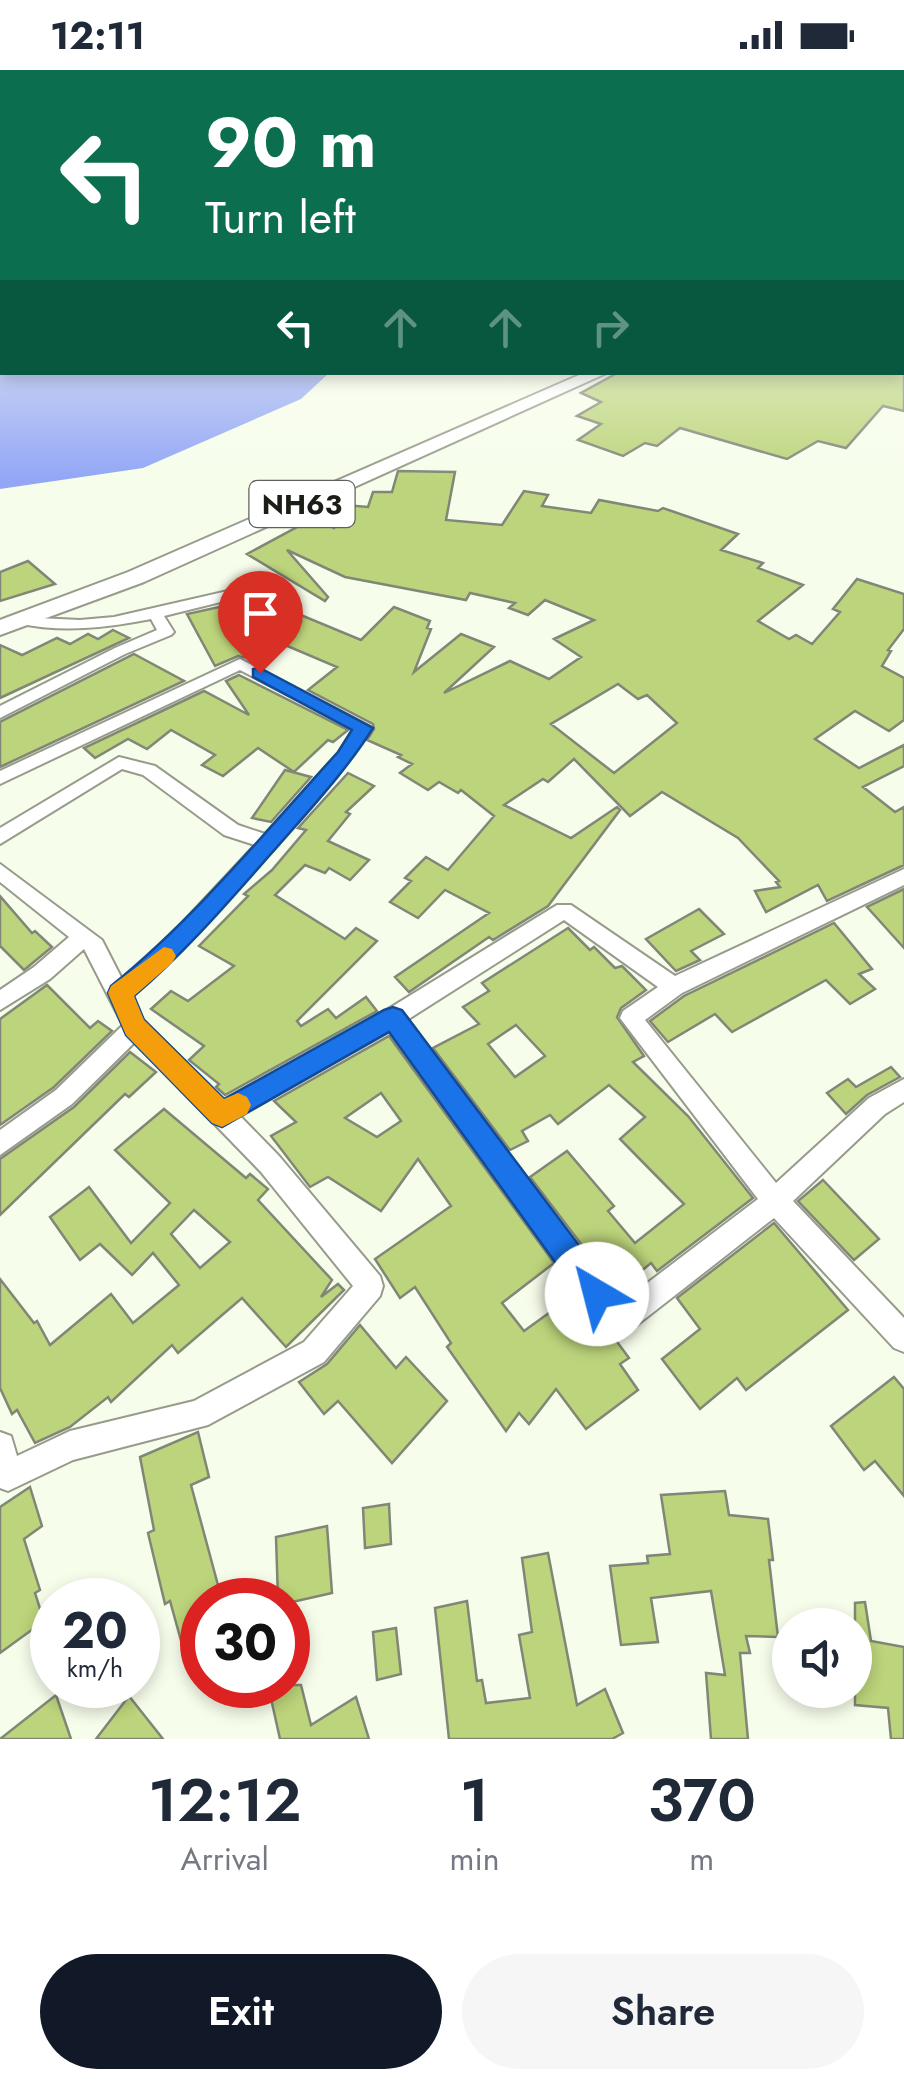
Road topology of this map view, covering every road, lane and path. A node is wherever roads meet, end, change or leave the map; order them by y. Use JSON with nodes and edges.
{"nodes":[{"id":1,"x":594,"y":375,"type":"edge"},
{"id":2,"x":280,"y":583,"type":"dead end"},
{"id":3,"x":154,"y":613,"type":"junction"},
{"id":4,"x":22,"y":620,"type":"junction"},
{"id":5,"x":0,"y":628,"type":"edge"},
{"id":6,"x":0,"y":713,"type":"edge"},
{"id":7,"x":0,"y":778,"type":"edge"},
{"id":8,"x":0,"y":837,"type":"edge"},
{"id":9,"x":269,"y":842,"type":"junction"},
{"id":10,"x":0,"y":871,"type":"edge"},
{"id":11,"x":904,"y":876,"type":"edge"},
{"id":12,"x":84,"y":936,"type":"junction"},
{"id":13,"x":674,"y":988,"type":"junction"},
{"id":14,"x":120,"y":993,"type":"junction"},
{"id":15,"x":0,"y":1001,"type":"edge"},
{"id":16,"x":393,"y":1018,"type":"junction"},
{"id":17,"x":134,"y":1027,"type":"junction"},
{"id":18,"x":904,"y":1089,"type":"edge"},
{"id":19,"x":222,"y":1114,"type":"junction"},
{"id":20,"x":0,"y":1144,"type":"edge"},
{"id":21,"x":775,"y":1202,"type":"junction"},
{"id":22,"x":904,"y":1338,"type":"edge"},
{"id":23,"x":0,"y":1447,"type":"edge"}],
"edges":[{"from":1,"to":4,"type":"highway","number":"NH63"},
{"from":2,"to":3,"type":"street"},
{"from":3,"to":4,"type":"street"},
{"from":3,"to":6,"type":"street"},
{"from":4,"to":5,"type":"highway","number":"NH63"},
{"from":7,"to":9,"type":"street"},
{"from":8,"to":9,"type":"street"},
{"from":9,"to":14,"type":"street"},
{"from":10,"to":12,"type":"street"},
{"from":11,"to":13,"type":"street"},
{"from":12,"to":14,"type":"street"},
{"from":12,"to":15,"type":"street"},
{"from":13,"to":16,"type":"street"},
{"from":13,"to":21,"type":"street"},
{"from":14,"to":17,"type":"street"},
{"from":16,"to":19,"type":"street"},
{"from":16,"to":21,"type":"street"},
{"from":17,"to":19,"type":"street"},
{"from":17,"to":20,"type":"street"},
{"from":18,"to":21,"type":"street"},
{"from":19,"to":23,"type":"street"},
{"from":21,"to":22,"type":"street"}]}
